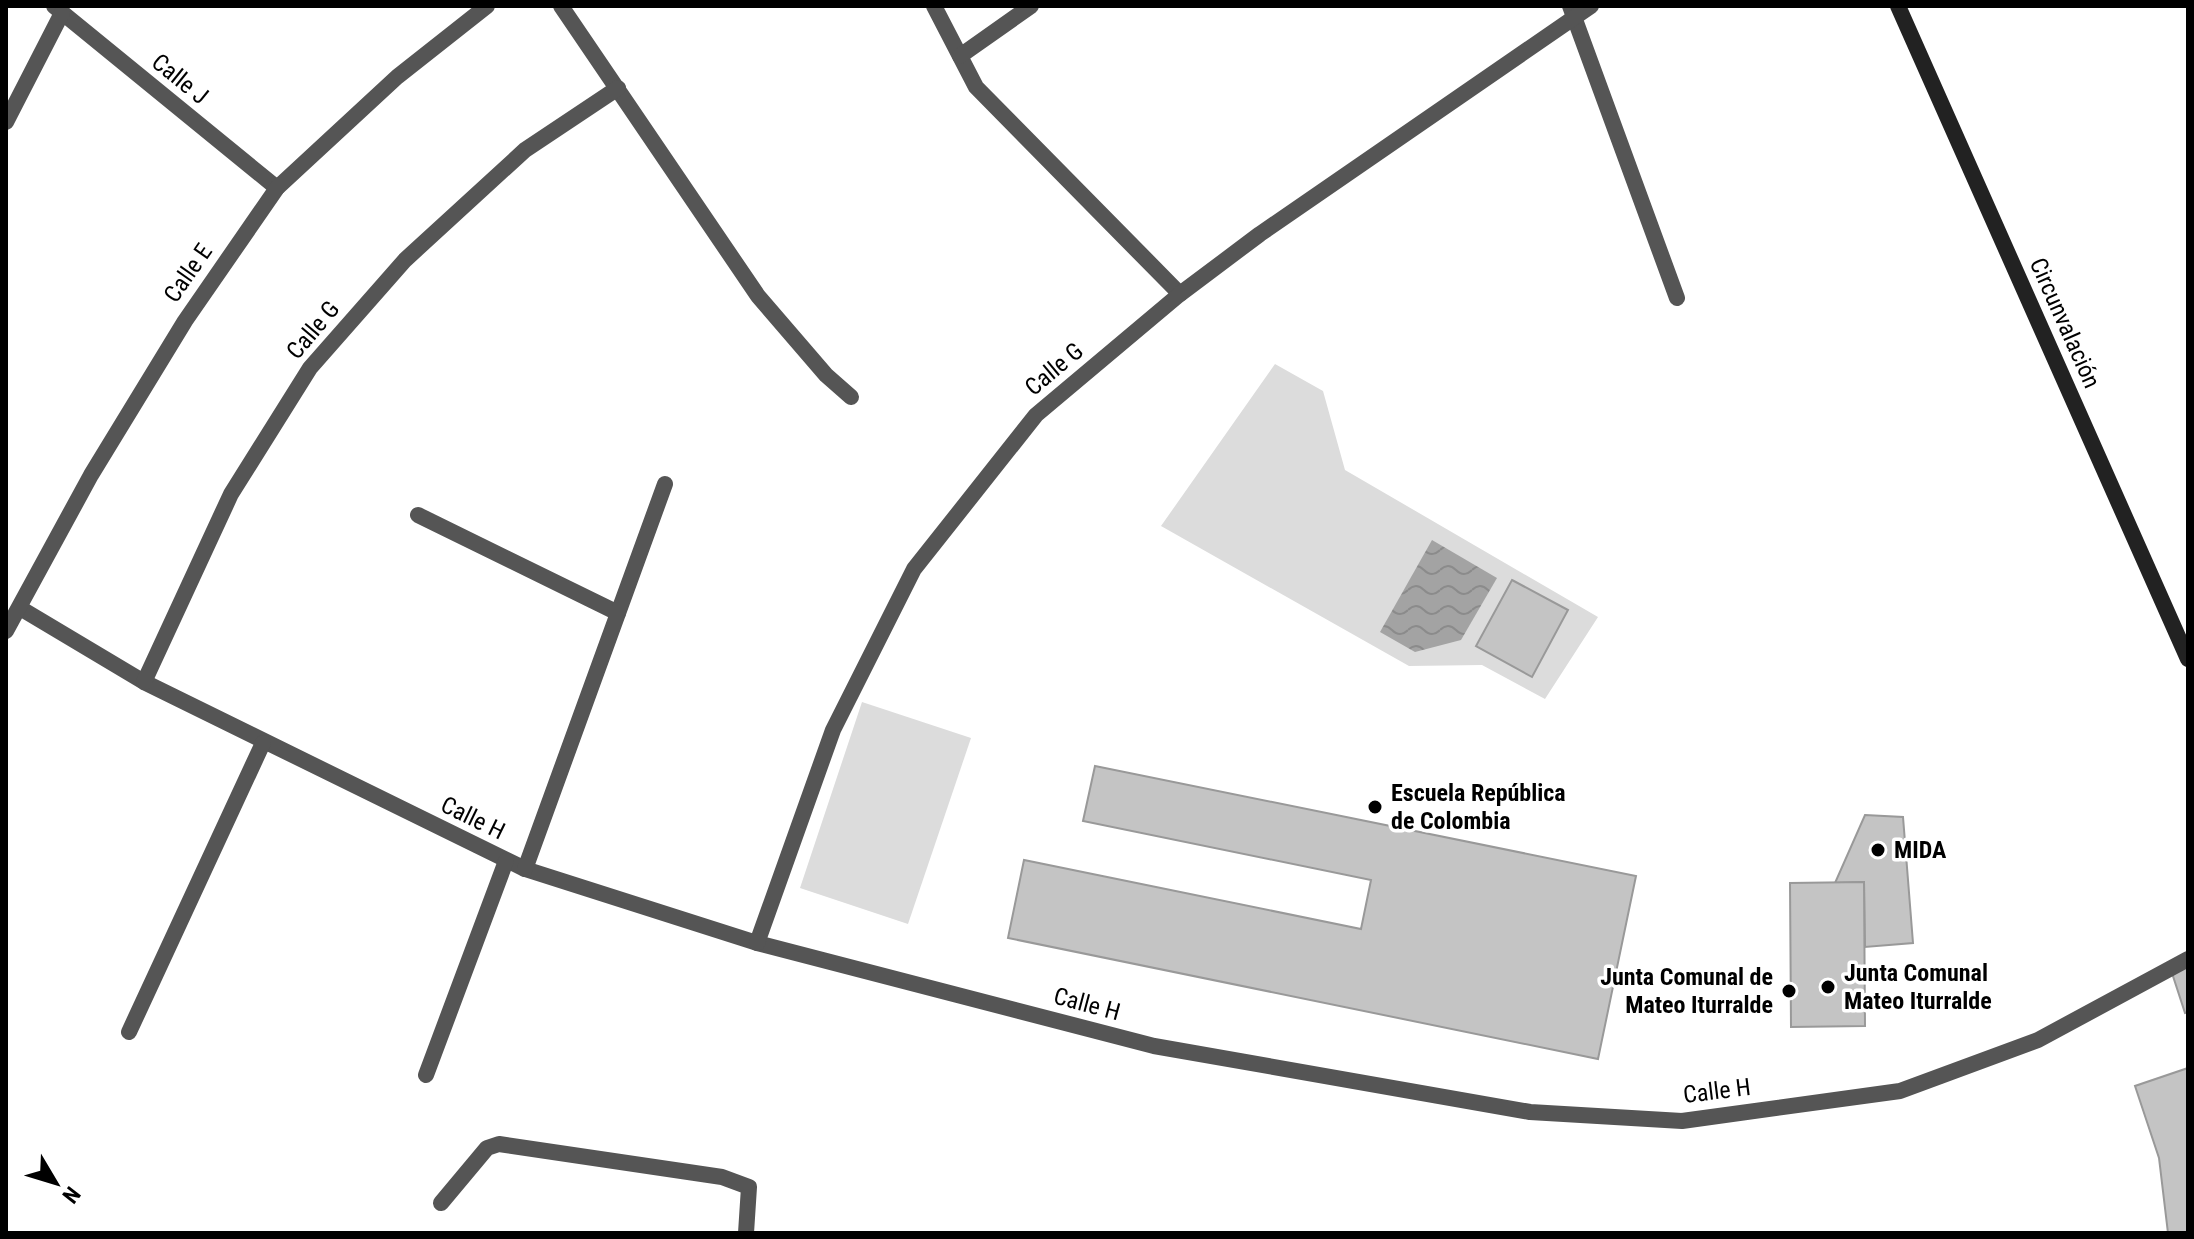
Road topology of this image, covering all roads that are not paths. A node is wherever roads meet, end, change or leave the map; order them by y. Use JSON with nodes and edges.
{"nodes":[{"id":1,"x":487,"y":6,"type":"edge"},
{"id":2,"x":561,"y":6,"type":"edge"},
{"id":3,"x":934,"y":6,"type":"edge"},
{"id":4,"x":1031,"y":6,"type":"edge"},
{"id":5,"x":1591,"y":6,"type":"edge"},
{"id":6,"x":1898,"y":6,"type":"edge"},
{"id":7,"x":58,"y":10,"type":"edge"},
{"id":8,"x":1573,"y":11,"type":"edge"},
{"id":9,"x":960,"y":56,"type":"junction"},
{"id":10,"x":618,"y":88,"type":"junction"},
{"id":11,"x":6,"y":122,"type":"edge"},
{"id":12,"x":277,"y":188,"type":"junction"},
{"id":13,"x":1180,"y":294,"type":"junction"},
{"id":14,"x":1677,"y":298,"type":"dead end"},
{"id":15,"x":851,"y":397,"type":"dead end"},
{"id":16,"x":665,"y":484,"type":"dead end"},
{"id":17,"x":418,"y":515,"type":"dead end"},
{"id":18,"x":20,"y":608,"type":"junction"},
{"id":19,"x":618,"y":613,"type":"junction"},
{"id":20,"x":6,"y":631,"type":"edge"},
{"id":21,"x":2188,"y":659,"type":"edge"},
{"id":22,"x":144,"y":682,"type":"junction"},
{"id":23,"x":263,"y":743,"type":"junction"},
{"id":24,"x":506,"y":861,"type":"junction"},
{"id":25,"x":525,"y":869,"type":"junction"},
{"id":26,"x":757,"y":943,"type":"junction"},
{"id":27,"x":2188,"y":959,"type":"edge"},
{"id":28,"x":129,"y":1032,"type":"dead end"},
{"id":29,"x":426,"y":1075,"type":"dead end"},
{"id":30,"x":441,"y":1203,"type":"dead end"},
{"id":31,"x":746,"y":1233,"type":"edge"}],
"edges":[{"from":1,"to":12,"type":"street","name":"Calle E"},
{"from":2,"to":10,"type":"street"},
{"from":3,"to":9,"type":"street"},
{"from":4,"to":9,"type":"street"},
{"from":5,"to":8,"type":"street","name":"Calle G"},
{"from":6,"to":21,"type":"main road","name":"Circunvalación"},
{"from":7,"to":11,"type":"street"},
{"from":7,"to":12,"type":"street","name":"Calle J"},
{"from":8,"to":13,"type":"street","name":"Calle G"},
{"from":8,"to":14,"type":"street"},
{"from":9,"to":13,"type":"street"},
{"from":10,"to":15,"type":"street"},
{"from":10,"to":22,"type":"street","name":"Calle G"},
{"from":12,"to":18,"type":"street","name":"Calle E"},
{"from":13,"to":26,"type":"street","name":"Calle G"},
{"from":16,"to":19,"type":"street"},
{"from":17,"to":19,"type":"street"},
{"from":18,"to":20,"type":"street","name":"Calle E"},
{"from":18,"to":22,"type":"street","name":"Calle H"},
{"from":19,"to":25,"type":"street"},
{"from":22,"to":23,"type":"street","name":"Calle H"},
{"from":23,"to":24,"type":"street","name":"Calle H"},
{"from":23,"to":28,"type":"street"},
{"from":24,"to":25,"type":"street","name":"Calle H"},
{"from":24,"to":29,"type":"street"},
{"from":25,"to":26,"type":"street","name":"Calle H"},
{"from":26,"to":27,"type":"street","name":"Calle H"},
{"from":30,"to":31,"type":"street"}]}
